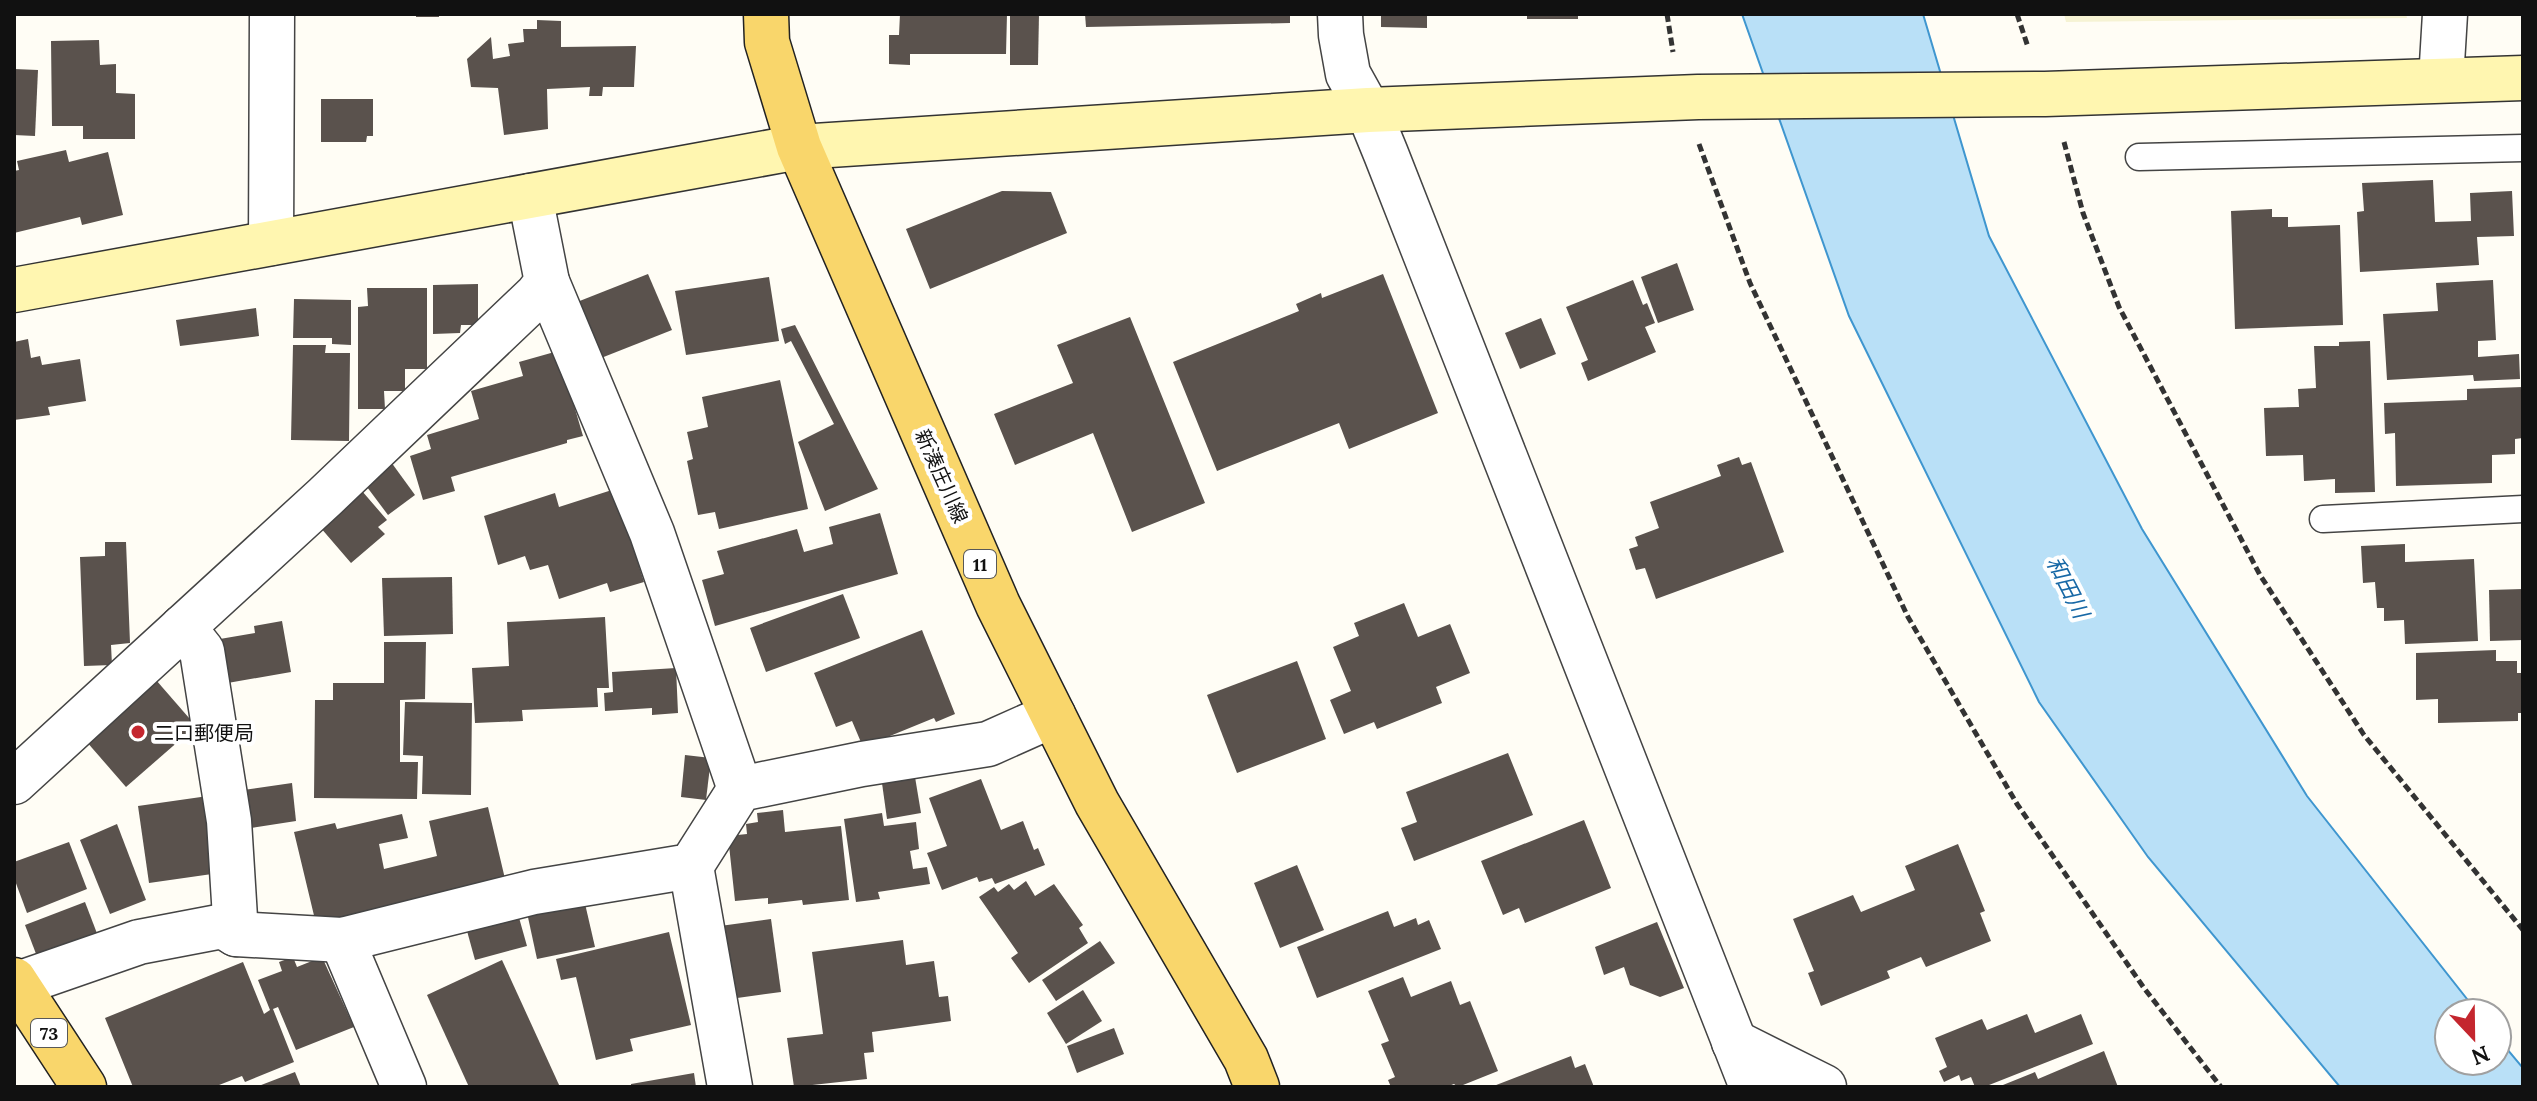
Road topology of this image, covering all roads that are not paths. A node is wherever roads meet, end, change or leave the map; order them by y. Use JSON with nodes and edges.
{"nodes":[{"id":1,"x":272,"y":14,"type":"edge"},
{"id":2,"x":766,"y":14,"type":"edge"},
{"id":3,"x":1340,"y":14,"type":"edge"},
{"id":4,"x":2445,"y":14,"type":"edge"},
{"id":5,"x":2523,"y":78,"type":"edge"},
{"id":6,"x":2441,"y":80,"type":"junction"},
{"id":7,"x":1368,"y":110,"type":"junction"},
{"id":8,"x":799,"y":147,"type":"junction"},
{"id":9,"x":2523,"y":148,"type":"edge"},
{"id":10,"x":2139,"y":157,"type":"dead end"},
{"id":11,"x":530,"y":196,"type":"junction"},
{"id":12,"x":271,"y":243,"type":"junction"},
{"id":13,"x":547,"y":282,"type":"junction"},
{"id":14,"x":14,"y":290,"type":"edge"},
{"id":15,"x":2523,"y":509,"type":"edge"},
{"id":16,"x":2323,"y":519,"type":"dead end"},
{"id":17,"x":183,"y":627,"type":"junction"},
{"id":18,"x":1053,"y":715,"type":"junction"},
{"id":19,"x":14,"y":782,"type":"edge"},
{"id":20,"x":740,"y":789,"type":"junction"},
{"id":21,"x":691,"y":866,"type":"junction"},
{"id":22,"x":236,"y":934,"type":"junction"},
{"id":23,"x":342,"y":940,"type":"junction"},
{"id":24,"x":16,"y":982,"type":"edge"},
{"id":25,"x":1734,"y":1042,"type":"junction"},
{"id":26,"x":84,"y":1087,"type":"edge"},
{"id":27,"x":404,"y":1087,"type":"edge"},
{"id":28,"x":730,"y":1087,"type":"edge"},
{"id":29,"x":1257,"y":1087,"type":"edge"},
{"id":30,"x":1752,"y":1087,"type":"edge"},
{"id":31,"x":1824,"y":1087,"type":"edge"}],
"edges":[{"from":1,"to":12,"type":"street"},
{"from":2,"to":8,"type":"main road","name":"新湊庄川線","number":"11"},
{"from":3,"to":7,"type":"street"},
{"from":4,"to":6,"type":"street"},
{"from":5,"to":6,"type":"street"},
{"from":6,"to":7,"type":"street"},
{"from":7,"to":8,"type":"street"},
{"from":7,"to":25,"type":"street"},
{"from":8,"to":11,"type":"street"},
{"from":8,"to":18,"type":"main road","name":"新湊庄川線","number":"11"},
{"from":9,"to":10,"type":"lane"},
{"from":11,"to":12,"type":"street"},
{"from":11,"to":13,"type":"street"},
{"from":12,"to":14,"type":"street"},
{"from":13,"to":17,"type":"street"},
{"from":13,"to":20,"type":"street"},
{"from":15,"to":16,"type":"lane"},
{"from":17,"to":19,"type":"street"},
{"from":17,"to":22,"type":"street"},
{"from":18,"to":20,"type":"street"},
{"from":18,"to":29,"type":"main road","name":"新湊庄川線","number":"11"},
{"from":20,"to":21,"type":"street"},
{"from":21,"to":23,"type":"street"},
{"from":21,"to":28,"type":"street"},
{"from":22,"to":23,"type":"street"},
{"from":22,"to":24,"type":"street"},
{"from":23,"to":27,"type":"street"},
{"from":24,"to":26,"type":"main road","number":"73"},
{"from":25,"to":30,"type":"street"},
{"from":25,"to":31,"type":"street"}]}
